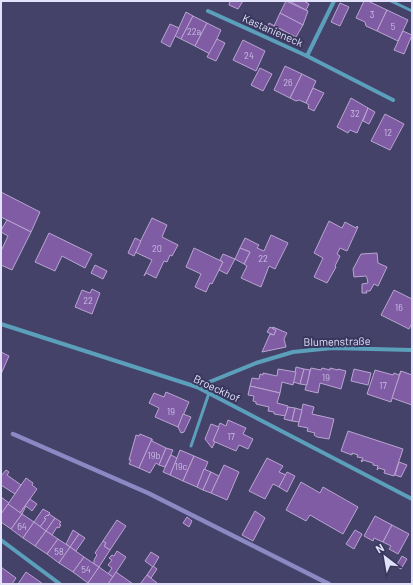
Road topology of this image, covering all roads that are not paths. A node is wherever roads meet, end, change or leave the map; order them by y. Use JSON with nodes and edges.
{"nodes":[{"id":1,"x":334,"y":1,"type":"edge"},
{"id":2,"x":391,"y":1,"type":"edge"},
{"id":3,"x":412,"y":11,"type":"edge"},
{"id":4,"x":208,"y":12,"type":"dead end"},
{"id":5,"x":307,"y":56,"type":"junction"},
{"id":6,"x":394,"y":100,"type":"dead end"},
{"id":7,"x":1,"y":324,"type":"edge"},
{"id":8,"x":412,"y":350,"type":"edge"},
{"id":9,"x":197,"y":387,"type":"junction"},
{"id":10,"x":209,"y":393,"type":"junction"},
{"id":11,"x":191,"y":446,"type":"dead end"},
{"id":12,"x":412,"y":499,"type":"edge"},
{"id":13,"x":1,"y":540,"type":"edge"},
{"id":14,"x":60,"y":584,"type":"edge"}],
"edges":[{"from":1,"to":5,"type":"street","name":"Kastanieneck"},
{"from":2,"to":3,"type":"lane"},
{"from":4,"to":5,"type":"street","name":"Kastanieneck"},
{"from":5,"to":6,"type":"street","name":"Kastanieneck"},
{"from":7,"to":9,"type":"street","name":"Broeckhof"},
{"from":8,"to":9,"type":"street","name":"Blumenstraße"},
{"from":9,"to":10,"type":"street","name":"Broeckhof"},
{"from":10,"to":11,"type":"lane"},
{"from":10,"to":12,"type":"street","name":"Broeckhof"},
{"from":13,"to":14,"type":"street"}]}
